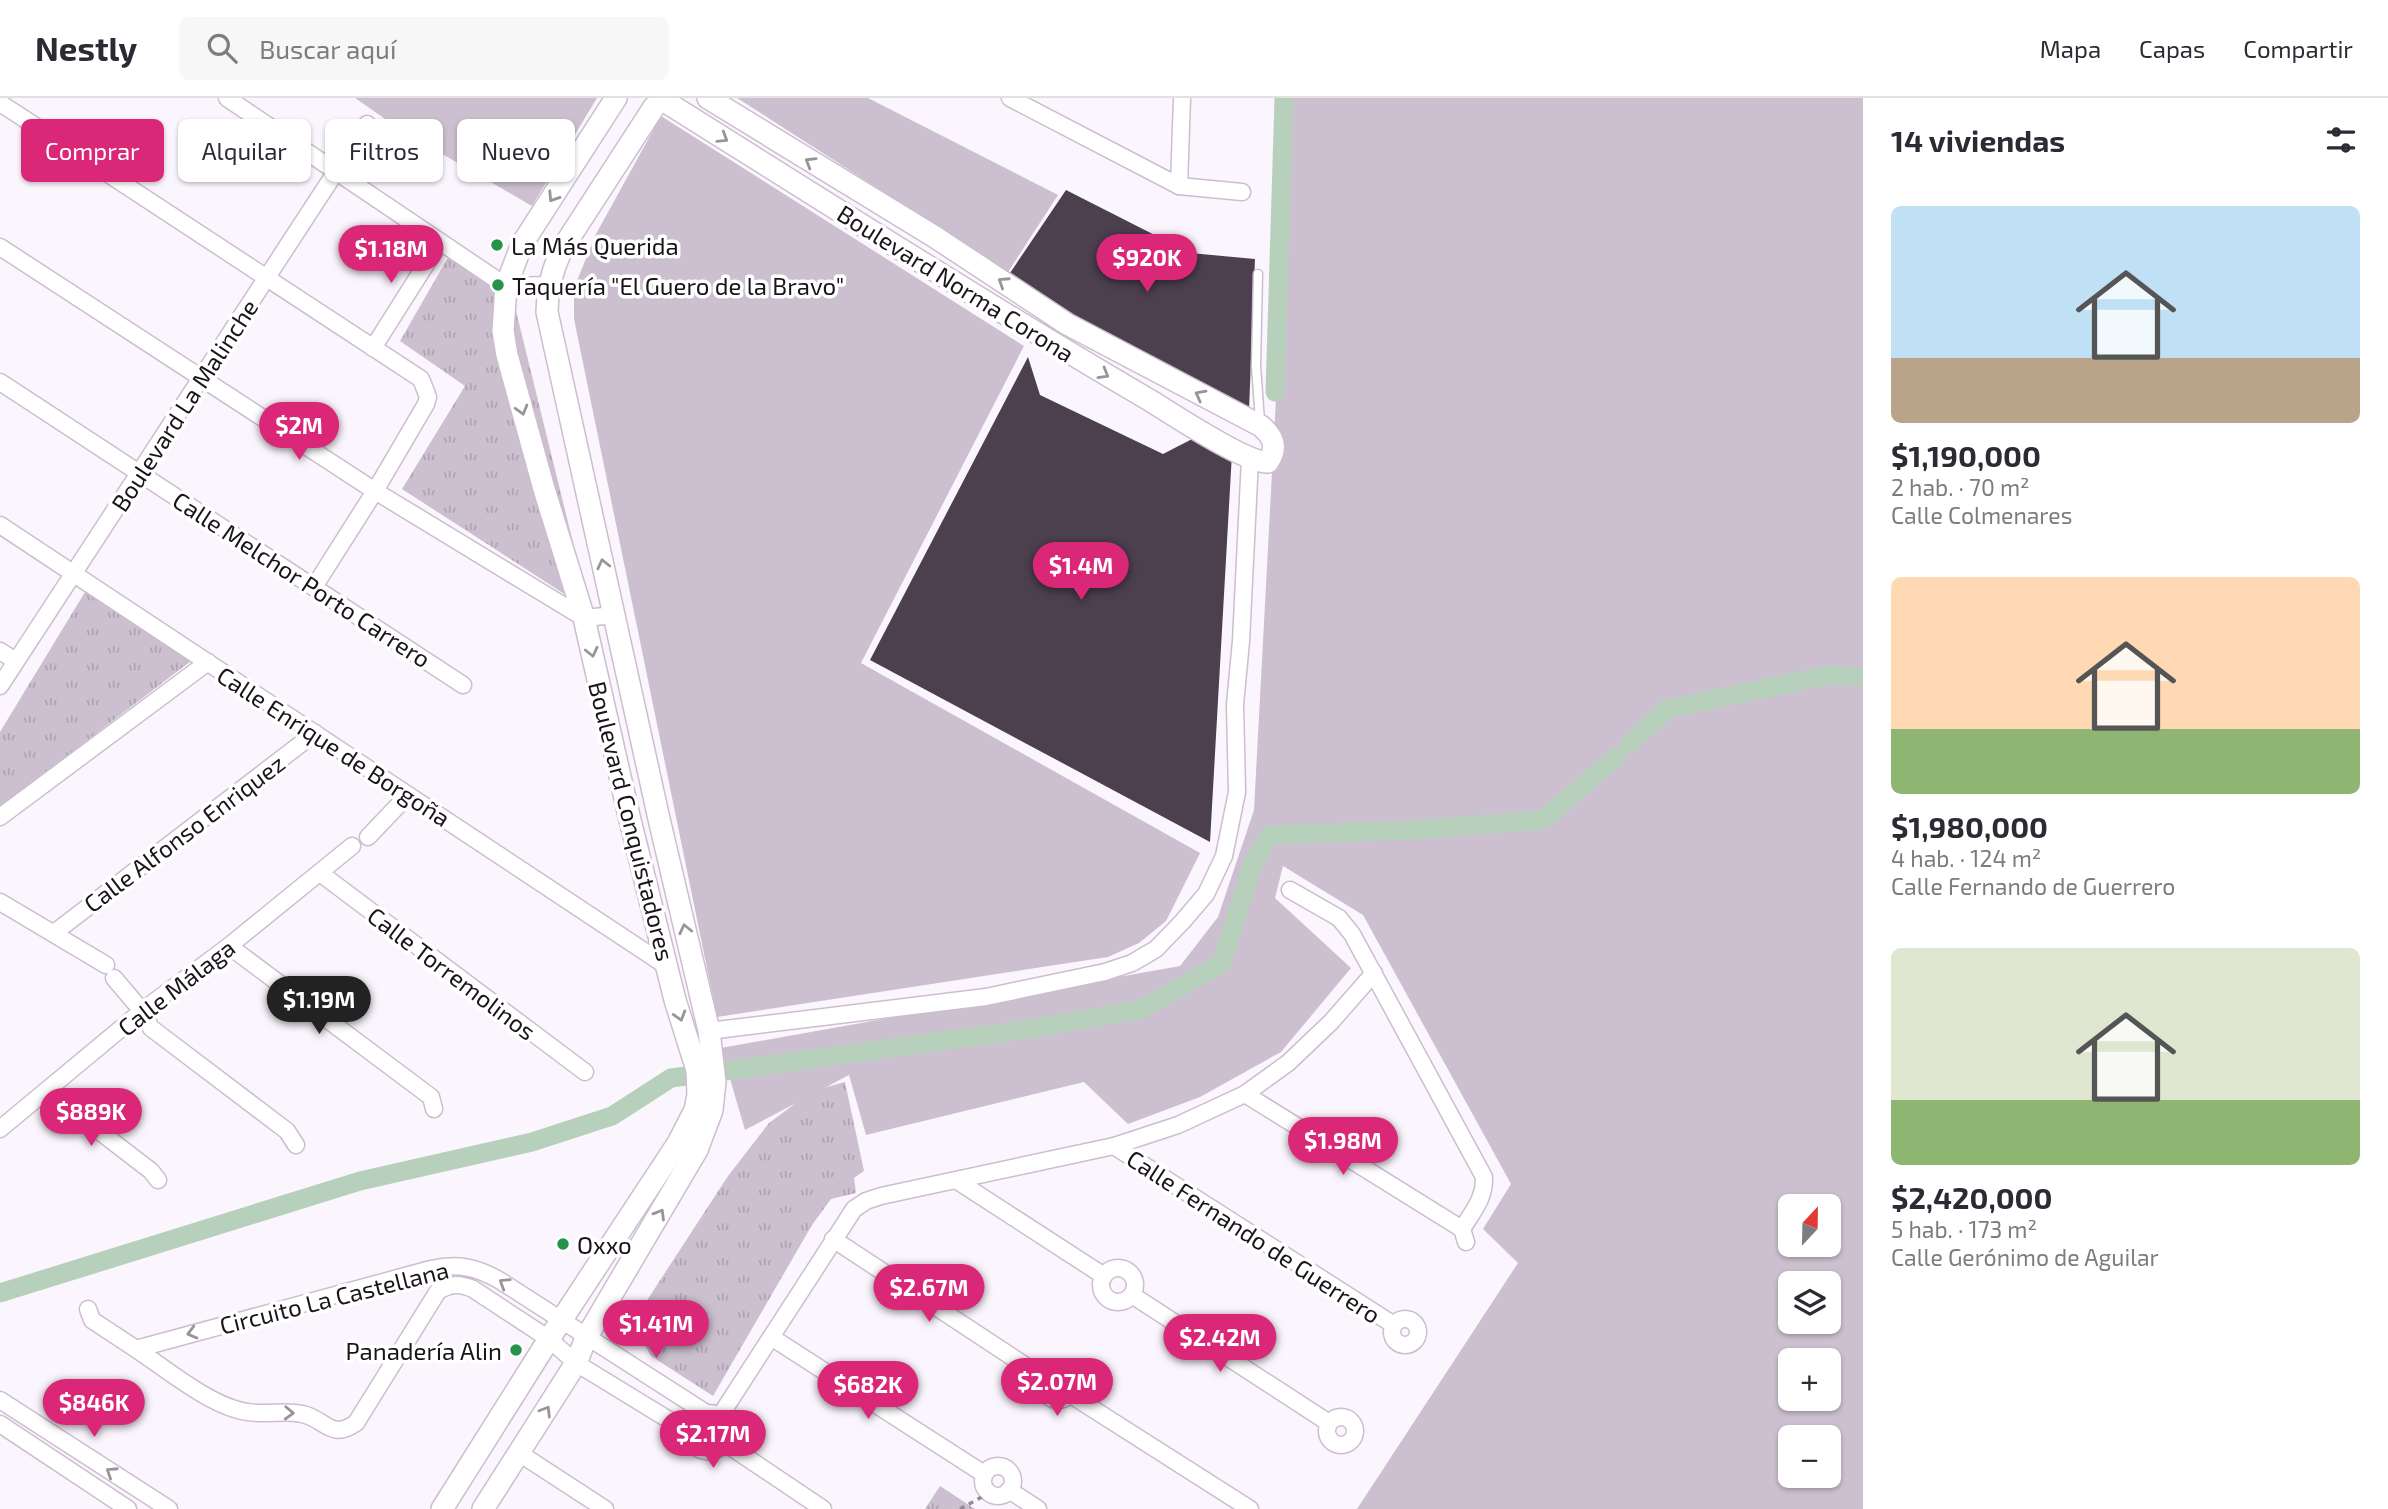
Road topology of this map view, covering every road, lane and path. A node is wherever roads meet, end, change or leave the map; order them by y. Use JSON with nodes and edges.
{"nodes":[{"id":1,"x":227,"y":98,"type":"edge"},
{"id":2,"x":616,"y":98,"type":"edge"},
{"id":3,"x":622,"y":98,"type":"edge"},
{"id":4,"x":708,"y":98,"type":"edge"},
{"id":5,"x":1010,"y":98,"type":"edge"},
{"id":6,"x":1182,"y":98,"type":"edge"},
{"id":7,"x":1,"y":101,"type":"edge"},
{"id":8,"x":663,"y":102,"type":"edge"},
{"id":9,"x":325,"y":165,"type":"edge"},
{"id":10,"x":329,"y":182,"type":"edge"},
{"id":11,"x":351,"y":182,"type":"edge"},
{"id":12,"x":1179,"y":186,"type":"junction"},
{"id":13,"x":1242,"y":192,"type":"dead end"},
{"id":14,"x":440,"y":242,"type":"junction"},
{"id":15,"x":0,"y":247,"type":"edge"},
{"id":16,"x":1258,"y":274,"type":"dead end"},
{"id":17,"x":267,"y":278,"type":"junction"},
{"id":18,"x":549,"y":285,"type":"junction"},
{"id":19,"x":506,"y":286,"type":"junction"},
{"id":20,"x":1067,"y":324,"type":"junction"},
{"id":21,"x":1055,"y":345,"type":"junction"},
{"id":22,"x":373,"y":348,"type":"junction"},
{"id":23,"x":202,"y":376,"type":"junction"},
{"id":24,"x":0,"y":382,"type":"edge"},
{"id":25,"x":1261,"y":426,"type":"junction"},
{"id":26,"x":1250,"y":459,"type":"junction"},
{"id":27,"x":140,"y":472,"type":"junction"},
{"id":28,"x":375,"y":491,"type":"junction"},
{"id":29,"x":0,"y":525,"type":"edge"},
{"id":30,"x":73,"y":574,"type":"junction"},
{"id":31,"x":314,"y":587,"type":"junction"},
{"id":32,"x":615,"y":615,"type":"junction"},
{"id":33,"x":584,"y":618,"type":"junction"},
{"id":34,"x":0,"y":650,"type":"edge"},
{"id":35,"x":16,"y":661,"type":"junction"},
{"id":36,"x":208,"y":663,"type":"junction"},
{"id":37,"x":463,"y":685,"type":"dead end"},
{"id":38,"x":0,"y":686,"type":"edge"},
{"id":39,"x":315,"y":733,"type":"junction"},
{"id":40,"x":408,"y":795,"type":"junction"},
{"id":41,"x":0,"y":817,"type":"edge"},
{"id":42,"x":368,"y":837,"type":"dead end"},
{"id":43,"x":352,"y":846,"type":"dead end"},
{"id":44,"x":320,"y":873,"type":"junction"},
{"id":45,"x":1290,"y":890,"type":"dead end"},
{"id":46,"x":0,"y":902,"type":"edge"},
{"id":47,"x":54,"y":933,"type":"junction"},
{"id":48,"x":229,"y":946,"type":"junction"},
{"id":49,"x":668,"y":967,"type":"junction"},
{"id":50,"x":1374,"y":973,"type":"junction"},
{"id":51,"x":142,"y":1011,"type":"junction"},
{"id":52,"x":709,"y":1031,"type":"junction"},
{"id":53,"x":585,"y":1072,"type":"dead end"},
{"id":54,"x":47,"y":1091,"type":"junction"},
{"id":55,"x":1245,"y":1094,"type":"junction"},
{"id":56,"x":434,"y":1109,"type":"dead end"},
{"id":57,"x":0,"y":1129,"type":"edge"},
{"id":58,"x":296,"y":1144,"type":"dead end"},
{"id":59,"x":1114,"y":1146,"type":"junction"},
{"id":60,"x":158,"y":1180,"type":"dead end"},
{"id":61,"x":956,"y":1181,"type":"junction"},
{"id":62,"x":833,"y":1240,"type":"junction"},
{"id":63,"x":448,"y":1265,"type":"junction"},
{"id":64,"x":1104,"y":1276,"type":"junction"},
{"id":65,"x":450,"y":1284,"type":"junction"},
{"id":66,"x":1132,"y":1295,"type":"junction"},
{"id":67,"x":88,"y":1309,"type":"dead end"},
{"id":68,"x":561,"y":1321,"type":"junction"},
{"id":69,"x":1394,"y":1325,"type":"dead end"},
{"id":70,"x":771,"y":1337,"type":"junction"},
{"id":71,"x":586,"y":1338,"type":"junction"},
{"id":72,"x":549,"y":1339,"type":"junction"},
{"id":73,"x":136,"y":1349,"type":"junction"},
{"id":74,"x":576,"y":1363,"type":"junction"},
{"id":75,"x":0,"y":1400,"type":"edge"},
{"id":76,"x":713,"y":1414,"type":"junction"},
{"id":77,"x":1329,"y":1423,"type":"dead end"},
{"id":78,"x":0,"y":1424,"type":"edge"},
{"id":79,"x":687,"y":1431,"type":"junction"},
{"id":80,"x":725,"y":1443,"type":"junction"},
{"id":81,"x":519,"y":1453,"type":"junction"},
{"id":82,"x":984,"y":1474,"type":"junction"},
{"id":83,"x":1009,"y":1490,"type":"junction"},
{"id":84,"x":989,"y":1493,"type":"junction"},
{"id":85,"x":128,"y":1509,"type":"edge"},
{"id":86,"x":169,"y":1509,"type":"edge"},
{"id":87,"x":442,"y":1509,"type":"edge"},
{"id":88,"x":482,"y":1509,"type":"edge"},
{"id":89,"x":605,"y":1509,"type":"edge"},
{"id":90,"x":823,"y":1509,"type":"edge"},
{"id":91,"x":960,"y":1509,"type":"edge"},
{"id":92,"x":1038,"y":1509,"type":"edge"},
{"id":93,"x":1250,"y":1509,"type":"edge"}],
"edges":[{"from":1,"to":9,"type":"street"},
{"from":2,"to":19,"type":"street","name":"Boulevard Conquistadores","one_way":true},
{"from":3,"to":8,"type":"street","name":"Boulevard Norma Corona"},
{"from":20,"to":4,"type":"street","name":"Boulevard Norma Corona","one_way":true},
{"from":5,"to":12,"type":"street"},
{"from":6,"to":12,"type":"street"},
{"from":7,"to":17,"type":"street"},
{"from":8,"to":18,"type":"street","name":"Boulevard Conquistadores"},
{"from":8,"to":21,"type":"street","name":"Boulevard Norma Corona","one_way":true},
{"from":10,"to":17,"type":"street","name":"Boulevard La Malinche"},
{"from":11,"to":14,"type":"street"},
{"from":12,"to":13,"type":"street"},
{"from":14,"to":19,"type":"street"},
{"from":14,"to":22,"type":"street"},
{"from":15,"to":23,"type":"street"},
{"from":16,"to":25,"type":"lane"},
{"from":17,"to":22,"type":"street"},
{"from":17,"to":23,"type":"street","name":"Boulevard La Malinche"},
{"from":18,"to":19,"type":"street"},
{"from":32,"to":18,"type":"street","name":"Boulevard Conquistadores","one_way":true},
{"from":19,"to":33,"type":"street","name":"Boulevard Conquistadores","one_way":true},
{"from":20,"to":21,"type":"street"},
{"from":25,"to":20,"type":"street","name":"Boulevard Norma Corona","one_way":true},
{"from":21,"to":26,"type":"street","name":"Boulevard Norma Corona","one_way":true},
{"from":22,"to":28,"type":"street"},
{"from":23,"to":27,"type":"street","name":"Boulevard La Malinche"},
{"from":23,"to":28,"type":"street"},
{"from":24,"to":27,"type":"street","name":"Calle Melchor Porto Carrero"},
{"from":25,"to":26,"type":"street"},
{"from":26,"to":52,"type":"street"},
{"from":27,"to":30,"type":"street","name":"Boulevard La Malinche"},
{"from":27,"to":31,"type":"street","name":"Calle Melchor Porto Carrero"},
{"from":28,"to":31,"type":"street"},
{"from":28,"to":33,"type":"street"},
{"from":29,"to":30,"type":"street","name":"Calle Enrique de Borgoña"},
{"from":30,"to":35,"type":"street","name":"Boulevard La Malinche"},
{"from":30,"to":36,"type":"street","name":"Calle Enrique de Borgoña"},
{"from":31,"to":37,"type":"street","name":"Calle Melchor Porto Carrero"},
{"from":32,"to":33,"type":"street"},
{"from":52,"to":32,"type":"street","name":"Boulevard Conquistadores","one_way":true},
{"from":33,"to":49,"type":"street","name":"Boulevard Conquistadores","one_way":true},
{"from":34,"to":35,"type":"street"},
{"from":35,"to":38,"type":"street","name":"Boulevard La Malinche"},
{"from":36,"to":39,"type":"street","name":"Calle Enrique de Borgoña"},
{"from":36,"to":41,"type":"street"},
{"from":39,"to":40,"type":"street","name":"Calle Enrique de Borgoña"},
{"from":39,"to":47,"type":"street","name":"Calle Alfonso Enriquez"},
{"from":40,"to":42,"type":"street"},
{"from":40,"to":49,"type":"street","name":"Calle Enrique de Borgoña"},
{"from":43,"to":44,"type":"street","name":"Calle Málaga"},
{"from":44,"to":48,"type":"street","name":"Calle Málaga"},
{"from":44,"to":53,"type":"street","name":"Calle Torremolinos"},
{"from":45,"to":50,"type":"street"},
{"from":46,"to":47,"type":"street"},
{"from":47,"to":51,"type":"street"},
{"from":48,"to":51,"type":"street","name":"Calle Málaga"},
{"from":48,"to":56,"type":"street"},
{"from":49,"to":68,"type":"street","name":"Boulevard Conquistadores","one_way":true},
{"from":50,"to":55,"type":"street"},
{"from":50,"to":55,"type":"street"},
{"from":51,"to":54,"type":"street","name":"Calle Málaga"},
{"from":51,"to":58,"type":"street"},
{"from":71,"to":52,"type":"street","name":"Boulevard Conquistadores","one_way":true},
{"from":54,"to":57,"type":"street","name":"Calle Málaga"},
{"from":54,"to":60,"type":"street"},
{"from":55,"to":59,"type":"street"},
{"from":59,"to":61,"type":"street"},
{"from":59,"to":69,"type":"street","name":"Calle Fernando de Guerrero"},
{"from":61,"to":62,"type":"street"},
{"from":61,"to":64,"type":"street"},
{"from":62,"to":70,"type":"street"},
{"from":62,"to":93,"type":"street"},
{"from":63,"to":65,"type":"street"},
{"from":68,"to":63,"type":"street","name":"Circuito La Castellana","one_way":true},
{"from":63,"to":73,"type":"street","name":"Circuito La Castellana","one_way":true},
{"from":64,"to":66,"type":"street"},
{"from":64,"to":66,"type":"street"},
{"from":65,"to":72,"type":"street","name":"Circuito La Castellana"},
{"from":73,"to":65,"type":"street","name":"Circuito La Castellana","one_way":true},
{"from":66,"to":77,"type":"street"},
{"from":67,"to":73,"type":"street","name":"Circuito La Castellana"},
{"from":68,"to":71,"type":"street","name":"Circuito La Castellana"},
{"from":68,"to":72,"type":"street","name":"Boulevard Conquistadores"},
{"from":70,"to":76,"type":"street"},
{"from":70,"to":82,"type":"street"},
{"from":71,"to":74,"type":"street","name":"Boulevard Conquistadores"},
{"from":71,"to":76,"type":"street","name":"Circuito La Castellana"},
{"from":72,"to":74,"type":"street","name":"Circuito La Castellana"},
{"from":72,"to":87,"type":"street","name":"Boulevard Conquistadores"},
{"from":74,"to":79,"type":"street","name":"Circuito La Castellana"},
{"from":81,"to":74,"type":"street","name":"Boulevard Conquistadores","one_way":true},
{"from":86,"to":75,"type":"street","one_way":true},
{"from":76,"to":79,"type":"street"},
{"from":76,"to":80,"type":"street"},
{"from":78,"to":85,"type":"street"},
{"from":79,"to":80,"type":"street"},
{"from":80,"to":90,"type":"street"},
{"from":81,"to":88,"type":"street","name":"Boulevard Conquistadores"},
{"from":81,"to":89,"type":"street"},
{"from":82,"to":83,"type":"street"},
{"from":82,"to":84,"type":"street"},
{"from":83,"to":84,"type":"street"},
{"from":83,"to":92,"type":"street"},
{"from":84,"to":91,"type":"path"}]}
